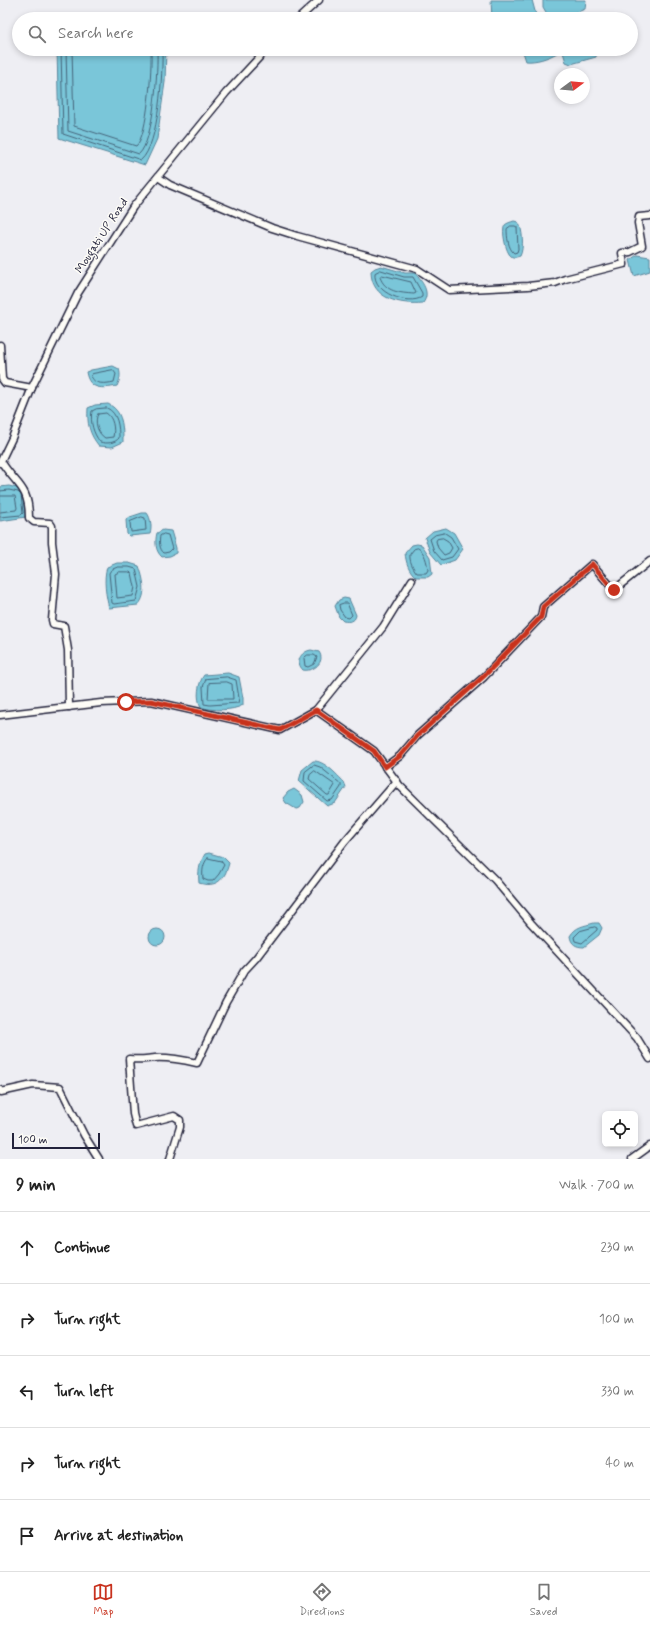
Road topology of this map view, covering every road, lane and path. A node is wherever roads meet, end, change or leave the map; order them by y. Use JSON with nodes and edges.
{"nodes":[{"id":1,"x":318,"y":0,"type":"edge"},
{"id":2,"x":305,"y":12,"type":"edge"},
{"id":3,"x":260,"y":56,"type":"edge"},
{"id":4,"x":158,"y":177,"type":"junction"},
{"id":5,"x":650,"y":216,"type":"edge"},
{"id":6,"x":0,"y":345,"type":"edge"},
{"id":7,"x":32,"y":388,"type":"junction"},
{"id":8,"x":0,"y":462,"type":"edge"},
{"id":9,"x":650,"y":561,"type":"edge"},
{"id":10,"x":412,"y":580,"type":"dead end"},
{"id":11,"x":68,"y":707,"type":"junction"},
{"id":12,"x":316,"y":710,"type":"junction"},
{"id":13,"x":0,"y":715,"type":"edge"},
{"id":14,"x":385,"y":767,"type":"junction"},
{"id":15,"x":397,"y":781,"type":"junction"},
{"id":16,"x":650,"y":1059,"type":"edge"},
{"id":17,"x":0,"y":1090,"type":"edge"},
{"id":18,"x":650,"y":1146,"type":"edge"},
{"id":19,"x":99,"y":1159,"type":"edge"},
{"id":20,"x":170,"y":1159,"type":"edge"},
{"id":21,"x":632,"y":1159,"type":"edge"}],
"edges":[{"from":1,"to":2,"type":"street"},
{"from":3,"to":4,"type":"street","name":"Mougati UP Road"},
{"from":4,"to":5,"type":"street"},
{"from":4,"to":7,"type":"street","name":"Mougati UP Road"},
{"from":6,"to":7,"type":"street"},
{"from":7,"to":8,"type":"street","name":"Mougati UP Road"},
{"from":8,"to":11,"type":"street"},
{"from":9,"to":14,"type":"street"},
{"from":10,"to":12,"type":"street"},
{"from":11,"to":12,"type":"street"},
{"from":11,"to":13,"type":"street"},
{"from":12,"to":14,"type":"street"},
{"from":14,"to":15,"type":"street"},
{"from":15,"to":16,"type":"street"},
{"from":15,"to":20,"type":"street"},
{"from":17,"to":19,"type":"street"},
{"from":18,"to":21,"type":"street"}]}
